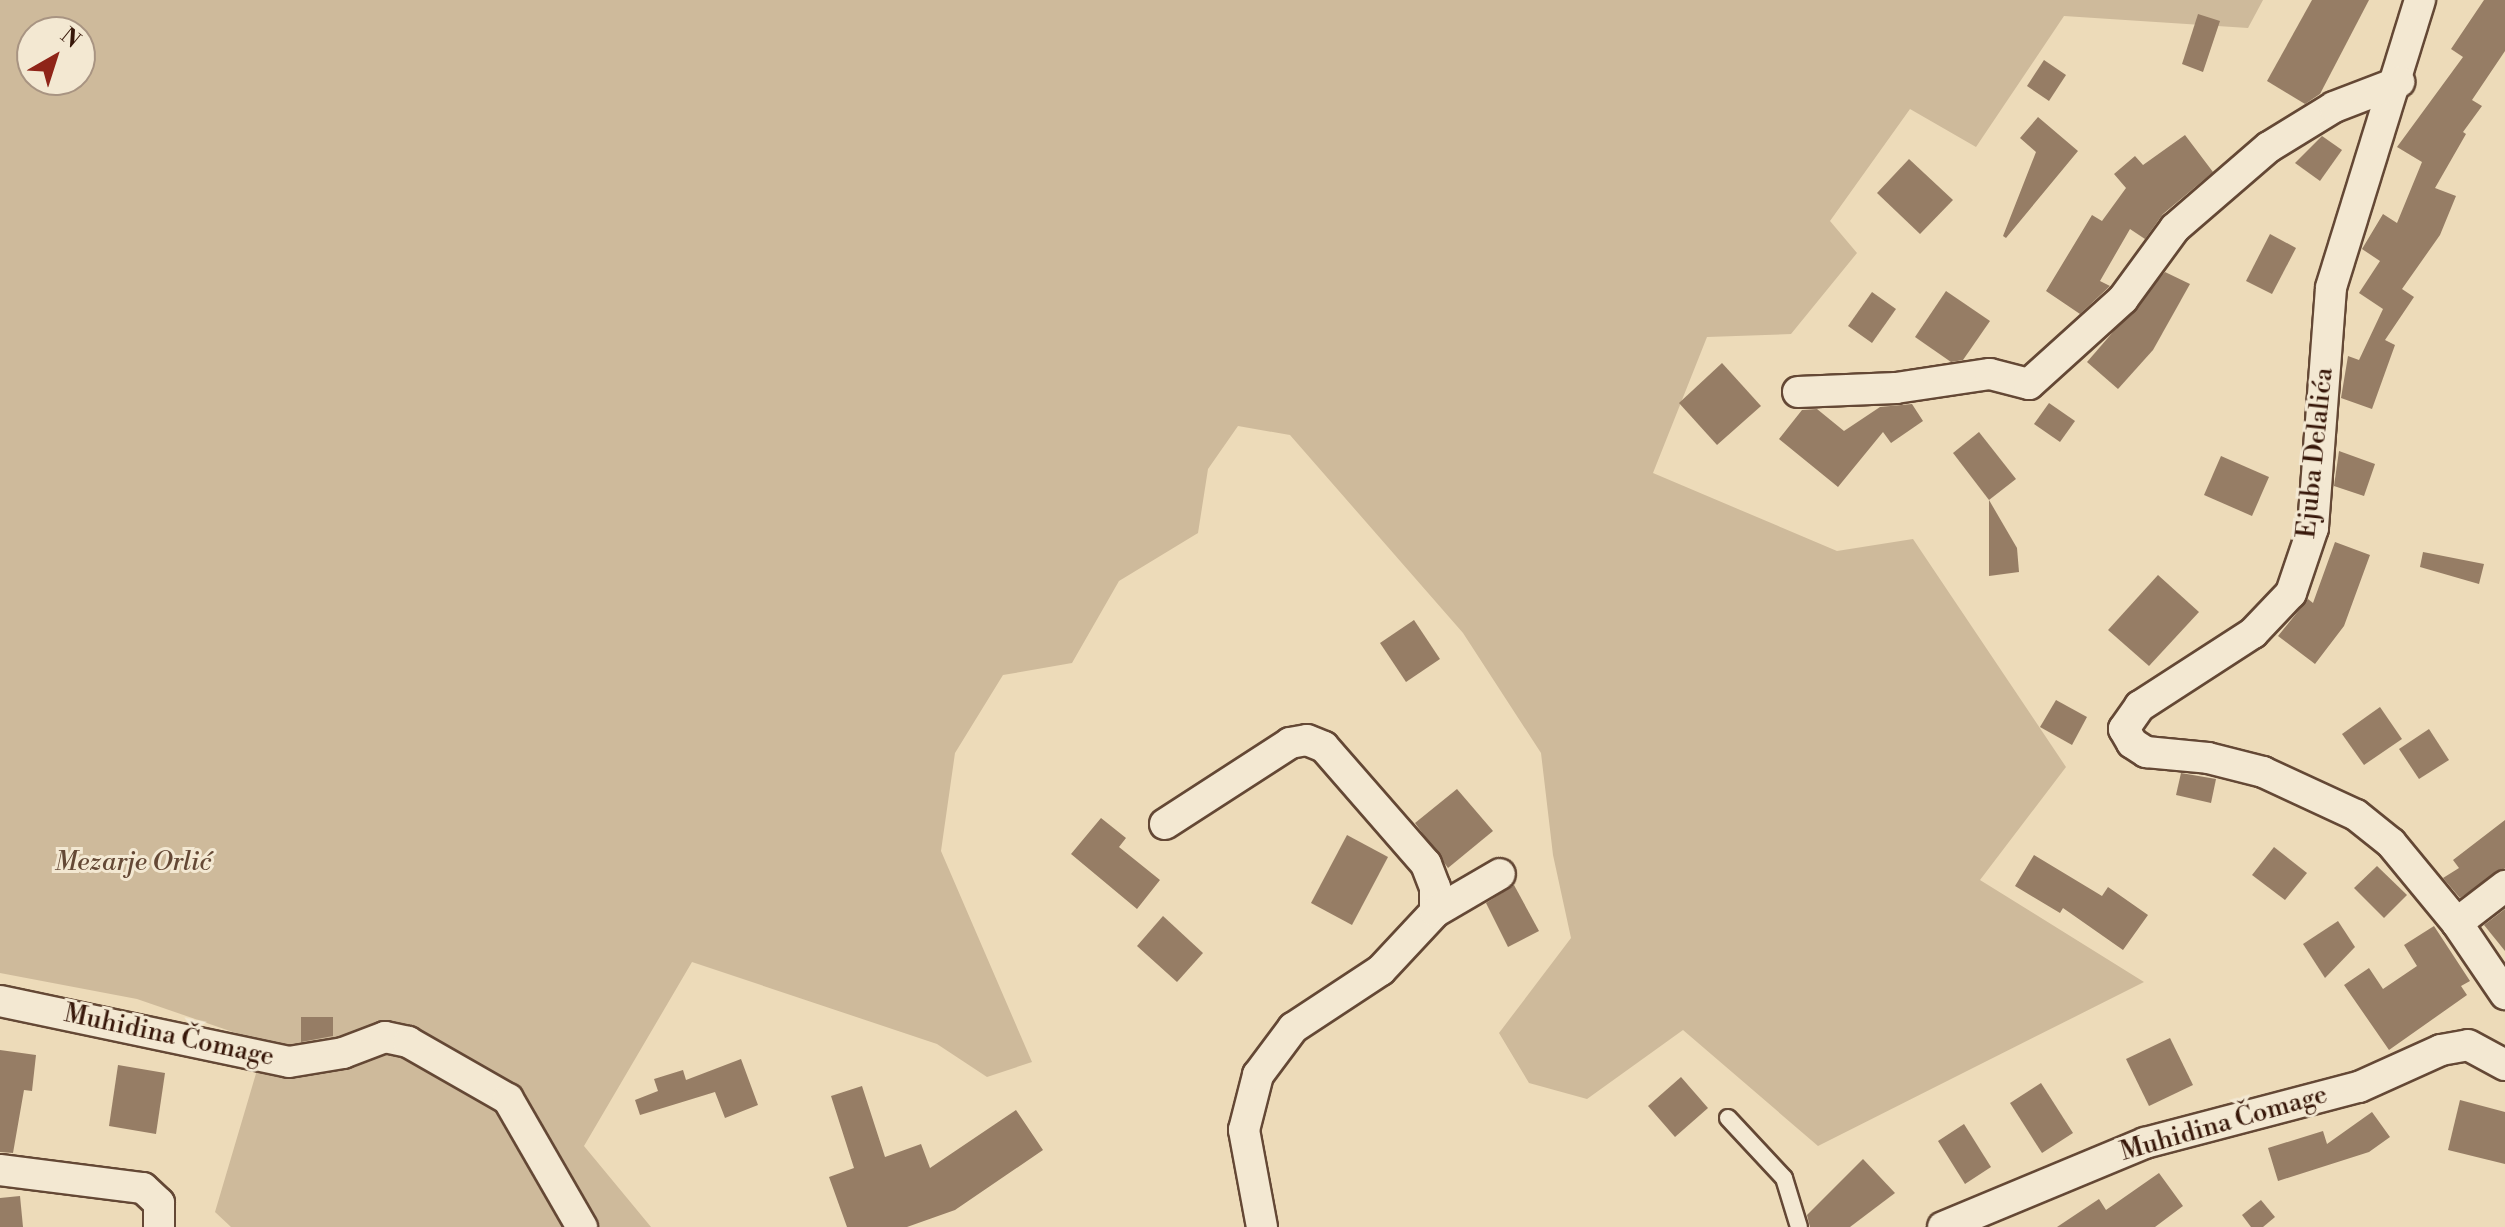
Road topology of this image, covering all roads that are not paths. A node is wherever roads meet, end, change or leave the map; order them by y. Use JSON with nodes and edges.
{"nodes":[{"id":1,"x":2420,"y":0,"type":"edge"},
{"id":2,"x":2399,"y":82,"type":"junction"},
{"id":3,"x":1798,"y":392,"type":"dead end"},
{"id":4,"x":1165,"y":824,"type":"dead end"},
{"id":5,"x":1500,"y":874,"type":"dead end"},
{"id":6,"x":2505,"y":886,"type":"edge"},
{"id":7,"x":1435,"y":912,"type":"junction"},
{"id":8,"x":2457,"y":923,"type":"junction"},
{"id":9,"x":2505,"y":994,"type":"edge"},
{"id":10,"x":0,"y":1001,"type":"edge"},
{"id":11,"x":2505,"y":1065,"type":"edge"},
{"id":12,"x":1728,"y":1118,"type":"dead end"},
{"id":13,"x":0,"y":1170,"type":"edge"},
{"id":14,"x":1955,"y":1224,"type":"edge"},
{"id":15,"x":159,"y":1227,"type":"edge"},
{"id":16,"x":582,"y":1227,"type":"edge"},
{"id":17,"x":1262,"y":1227,"type":"edge"},
{"id":18,"x":1799,"y":1227,"type":"edge"}],
"edges":[{"from":1,"to":2,"type":"street","name":"Ejuba Delalića"},
{"from":2,"to":3,"type":"street"},
{"from":2,"to":8,"type":"street","name":"Ejuba Delalića"},
{"from":4,"to":7,"type":"street"},
{"from":5,"to":7,"type":"street"},
{"from":6,"to":8,"type":"street"},
{"from":7,"to":17,"type":"street"},
{"from":8,"to":9,"type":"street","name":"Ejuba Delalića"},
{"from":10,"to":16,"type":"street","name":"Muhidina Čomage"},
{"from":11,"to":14,"type":"street","name":"Muhidina Čomage"},
{"from":12,"to":18,"type":"lane"},
{"from":13,"to":15,"type":"street"}]}
